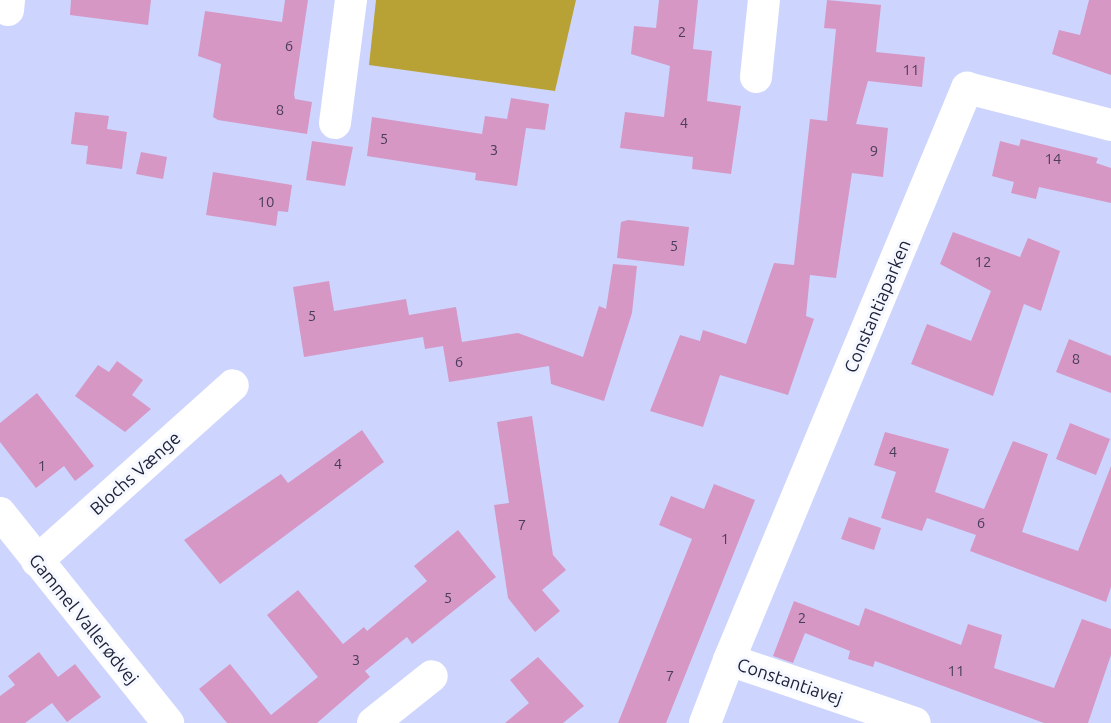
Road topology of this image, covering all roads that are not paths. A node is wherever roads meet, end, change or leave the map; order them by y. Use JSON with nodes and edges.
{"nodes":[{"id":1,"x":351,"y":0,"type":"edge"},
{"id":2,"x":764,"y":0,"type":"edge"},
{"id":3,"x":756,"y":77,"type":"dead end"},
{"id":4,"x":335,"y":123,"type":"dead end"},
{"id":5,"x":1111,"y":125,"type":"edge"},
{"id":6,"x":233,"y":385,"type":"dead end"},
{"id":7,"x":0,"y":513,"type":"edge"},
{"id":8,"x":37,"y":561,"type":"junction"},
{"id":9,"x":729,"y":660,"type":"junction"},
{"id":10,"x":432,"y":676,"type":"dead end"},
{"id":11,"x":168,"y":723,"type":"edge"},
{"id":12,"x":373,"y":723,"type":"edge"},
{"id":13,"x":705,"y":723,"type":"edge"},
{"id":14,"x":915,"y":723,"type":"edge"}],
"edges":[{"from":1,"to":4,"type":"street"},
{"from":2,"to":3,"type":"street"},
{"from":5,"to":9,"type":"street","name":"Constantiaparken"},
{"from":6,"to":8,"type":"street","name":"Blochs Vænge"},
{"from":7,"to":8,"type":"street","name":"Gammel Vallerødvej"},
{"from":8,"to":11,"type":"street","name":"Gammel Vallerødvej"},
{"from":9,"to":13,"type":"street","name":"Constantiavej"},
{"from":9,"to":14,"type":"street","name":"Constantiavej"},
{"from":10,"to":12,"type":"street"}]}
